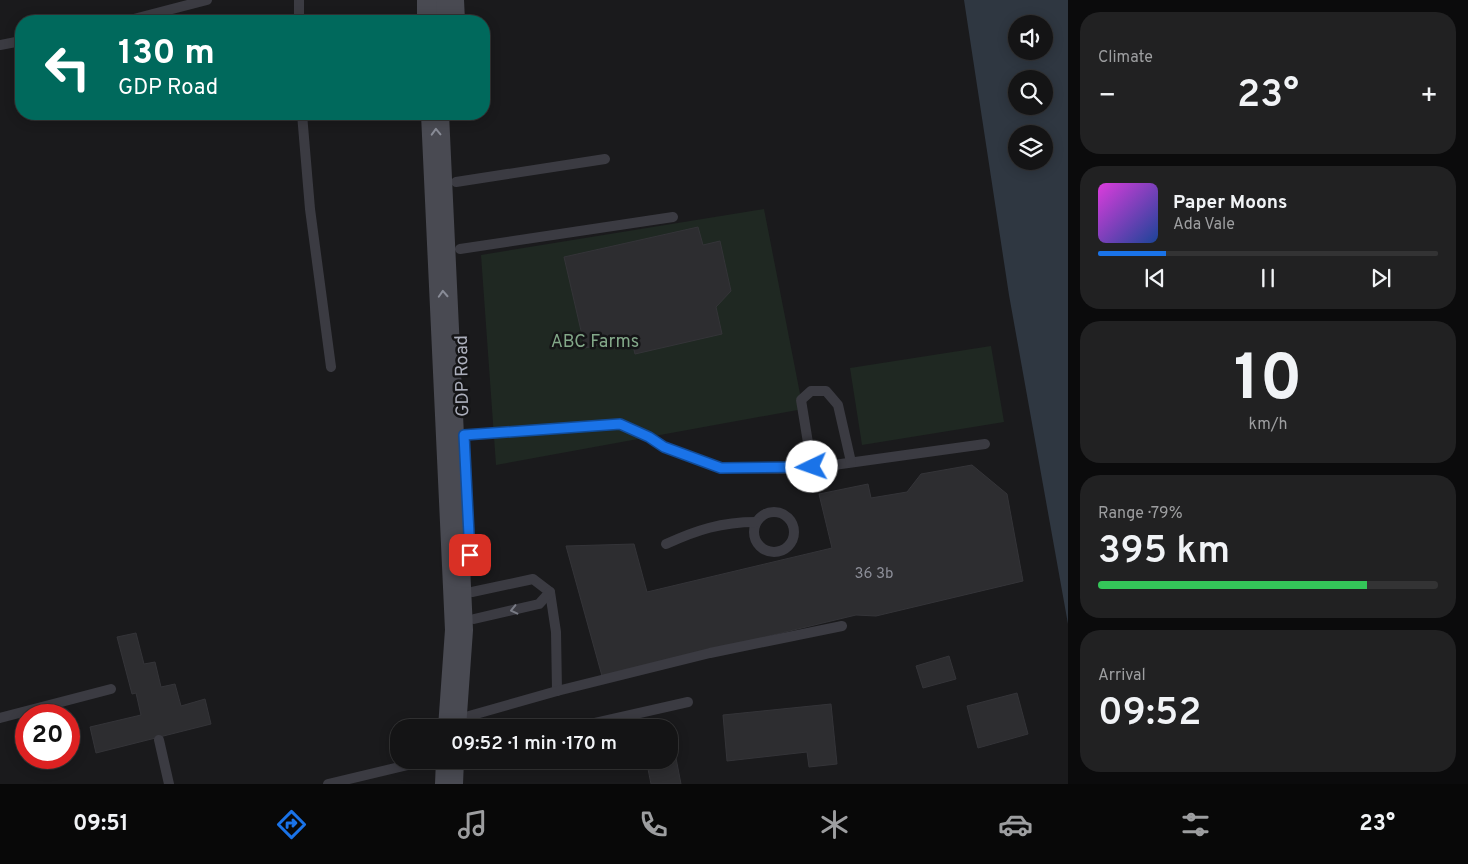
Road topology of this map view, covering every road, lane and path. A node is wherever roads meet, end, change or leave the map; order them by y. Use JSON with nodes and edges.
{"nodes":[{"id":1,"x":207,"y":0,"type":"edge"},
{"id":2,"x":299,"y":0,"type":"edge"},
{"id":3,"x":431,"y":0,"type":"edge"},
{"id":4,"x":450,"y":0,"type":"edge"},
{"id":5,"x":149,"y":15,"type":"edge"},
{"id":6,"x":299,"y":15,"type":"edge"},
{"id":7,"x":431,"y":15,"type":"edge"},
{"id":8,"x":451,"y":15,"type":"edge"},
{"id":9,"x":15,"y":42,"type":"edge"},
{"id":10,"x":0,"y":45,"type":"edge"},
{"id":11,"x":303,"y":120,"type":"edge"},
{"id":12,"x":435,"y":120,"type":"edge"},
{"id":13,"x":454,"y":120,"type":"edge"},
{"id":14,"x":605,"y":159,"type":"dead end"},
{"id":15,"x":456,"y":182,"type":"junction"},
{"id":16,"x":673,"y":217,"type":"dead end"},
{"id":17,"x":460,"y":249,"type":"junction"},
{"id":18,"x":331,"y":367,"type":"dead end"},
{"id":19,"x":464,"y":435,"type":"junction"},
{"id":20,"x":985,"y":444,"type":"dead end"},
{"id":21,"x":851,"y":462,"type":"junction"},
{"id":22,"x":812,"y":467,"type":"junction"},
{"id":23,"x":756,"y":522,"type":"junction"},
{"id":24,"x":666,"y":544,"type":"dead end"},
{"id":25,"x":472,"y":592,"type":"junction"},
{"id":26,"x":550,"y":592,"type":"junction"},
{"id":27,"x":474,"y":619,"type":"junction"},
{"id":28,"x":842,"y":626,"type":"dead end"},
{"id":29,"x":111,"y":689,"type":"dead end"},
{"id":30,"x":558,"y":691,"type":"junction"},
{"id":31,"x":688,"y":702,"type":"dead end"},
{"id":32,"x":0,"y":718,"type":"edge"},
{"id":33,"x":463,"y":719,"type":"edge"},
{"id":34,"x":464,"y":719,"type":"edge"},
{"id":35,"x":477,"y":719,"type":"edge"},
{"id":36,"x":613,"y":719,"type":"edge"},
{"id":37,"x":159,"y":740,"type":"dead end"},
{"id":38,"x":397,"y":769,"type":"edge"},
{"id":39,"x":450,"y":769,"type":"edge"},
{"id":40,"x":466,"y":769,"type":"edge"},
{"id":41,"x":354,"y":781,"type":"edge"},
{"id":42,"x":169,"y":784,"type":"edge"},
{"id":43,"x":328,"y":784,"type":"edge"},
{"id":44,"x":449,"y":784,"type":"edge"},
{"id":45,"x":465,"y":784,"type":"edge"}],
"edges":[{"from":1,"to":5,"type":"lane"},
{"from":2,"to":6,"type":"lane"},
{"from":3,"to":7,"type":"main road"},
{"from":4,"to":8,"type":"main road"},
{"from":9,"to":10,"type":"lane"},
{"from":11,"to":18,"type":"lane"},
{"from":33,"to":12,"type":"main road","one_way":true},
{"from":13,"to":15,"type":"main road","name":"GDP Road"},
{"from":14,"to":15,"type":"lane"},
{"from":15,"to":17,"type":"main road","name":"GDP Road"},
{"from":16,"to":17,"type":"lane"},
{"from":17,"to":19,"type":"main road","name":"GDP Road"},
{"from":19,"to":22,"type":"lane"},
{"from":19,"to":25,"type":"main road","name":"GDP Road"},
{"from":20,"to":21,"type":"lane"},
{"from":21,"to":22,"type":"lane"},
{"from":21,"to":22,"type":"lane"},
{"from":23,"to":23,"type":"lane"},
{"from":23,"to":24,"type":"lane"},
{"from":25,"to":26,"type":"lane"},
{"from":25,"to":27,"type":"main road","name":"GDP Road"},
{"from":26,"to":27,"type":"lane","one_way":true},
{"from":26,"to":30,"type":"lane"},
{"from":27,"to":34,"type":"main road","name":"GDP Road"},
{"from":28,"to":30,"type":"lane"},
{"from":29,"to":32,"type":"lane"},
{"from":30,"to":35,"type":"lane"},
{"from":31,"to":36,"type":"lane"},
{"from":37,"to":42,"type":"lane"},
{"from":38,"to":41,"type":"lane"},
{"from":39,"to":44,"type":"main road"},
{"from":40,"to":45,"type":"main road"},
{"from":41,"to":43,"type":"lane"}]}
